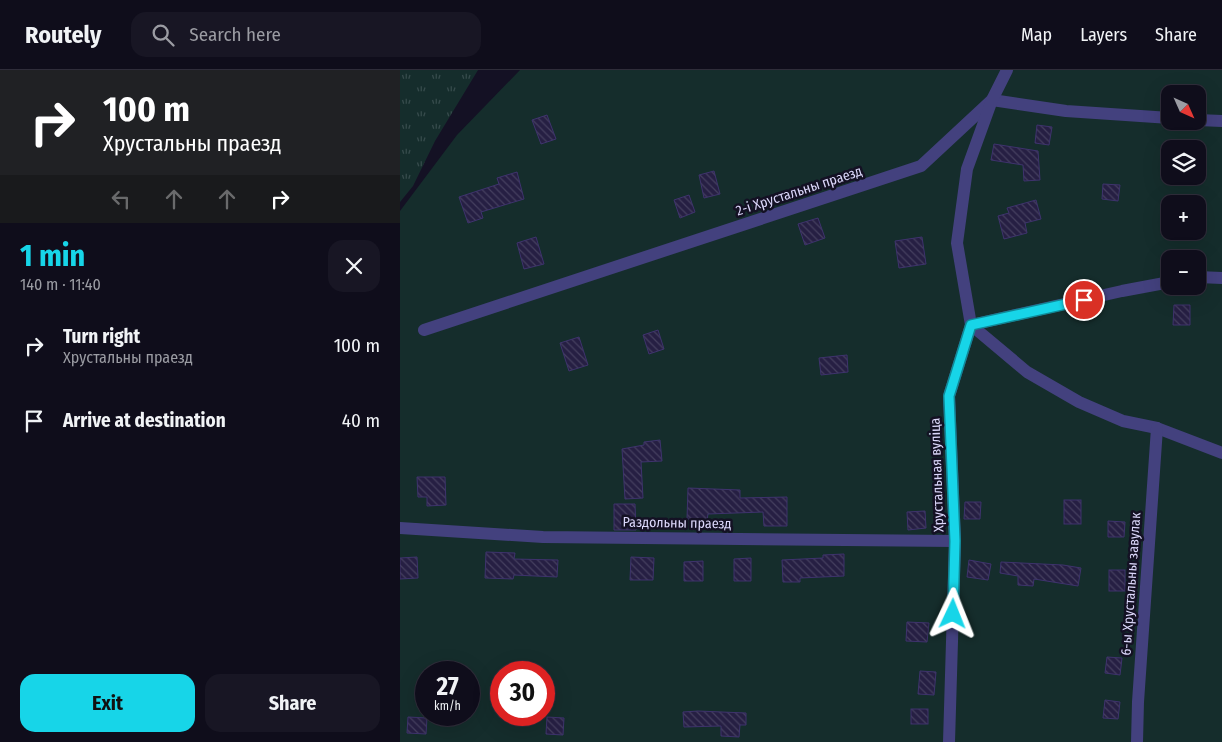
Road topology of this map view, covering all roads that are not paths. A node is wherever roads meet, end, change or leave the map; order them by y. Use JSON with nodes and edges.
{"nodes":[{"id":1,"x":1007,"y":70,"type":"edge"},
{"id":2,"x":992,"y":100,"type":"junction"},
{"id":3,"x":1161,"y":117,"type":"edge"},
{"id":4,"x":1206,"y":121,"type":"edge"},
{"id":5,"x":1222,"y":122,"type":"edge"},
{"id":6,"x":1206,"y":277,"type":"edge"},
{"id":7,"x":1222,"y":278,"type":"edge"},
{"id":8,"x":1161,"y":284,"type":"edge"},
{"id":9,"x":971,"y":325,"type":"junction"},
{"id":10,"x":424,"y":330,"type":"dead end"},
{"id":11,"x":1157,"y":428,"type":"junction"},
{"id":12,"x":1222,"y":453,"type":"edge"},
{"id":13,"x":400,"y":528,"type":"edge"},
{"id":14,"x":955,"y":541,"type":"junction"},
{"id":15,"x":949,"y":742,"type":"edge"},
{"id":16,"x":1138,"y":742,"type":"edge"}],
"edges":[{"from":1,"to":2,"type":"street","name":"Хрустальная вуліца"},
{"from":2,"to":3,"type":"street"},
{"from":2,"to":9,"type":"street","name":"Хрустальная вуліца"},
{"from":2,"to":10,"type":"street","name":"2-і Хрустальны праезд"},
{"from":4,"to":5,"type":"street"},
{"from":6,"to":7,"type":"street"},
{"from":8,"to":9,"type":"street"},
{"from":9,"to":11,"type":"street"},
{"from":9,"to":14,"type":"street","name":"Хрустальная вуліца"},
{"from":11,"to":12,"type":"street"},
{"from":11,"to":16,"type":"street","name":"6-ы Хрустальны завулак"},
{"from":13,"to":14,"type":"street","name":"Раздольны праезд"},
{"from":14,"to":15,"type":"street","name":"Хрустальная вуліца"}]}
